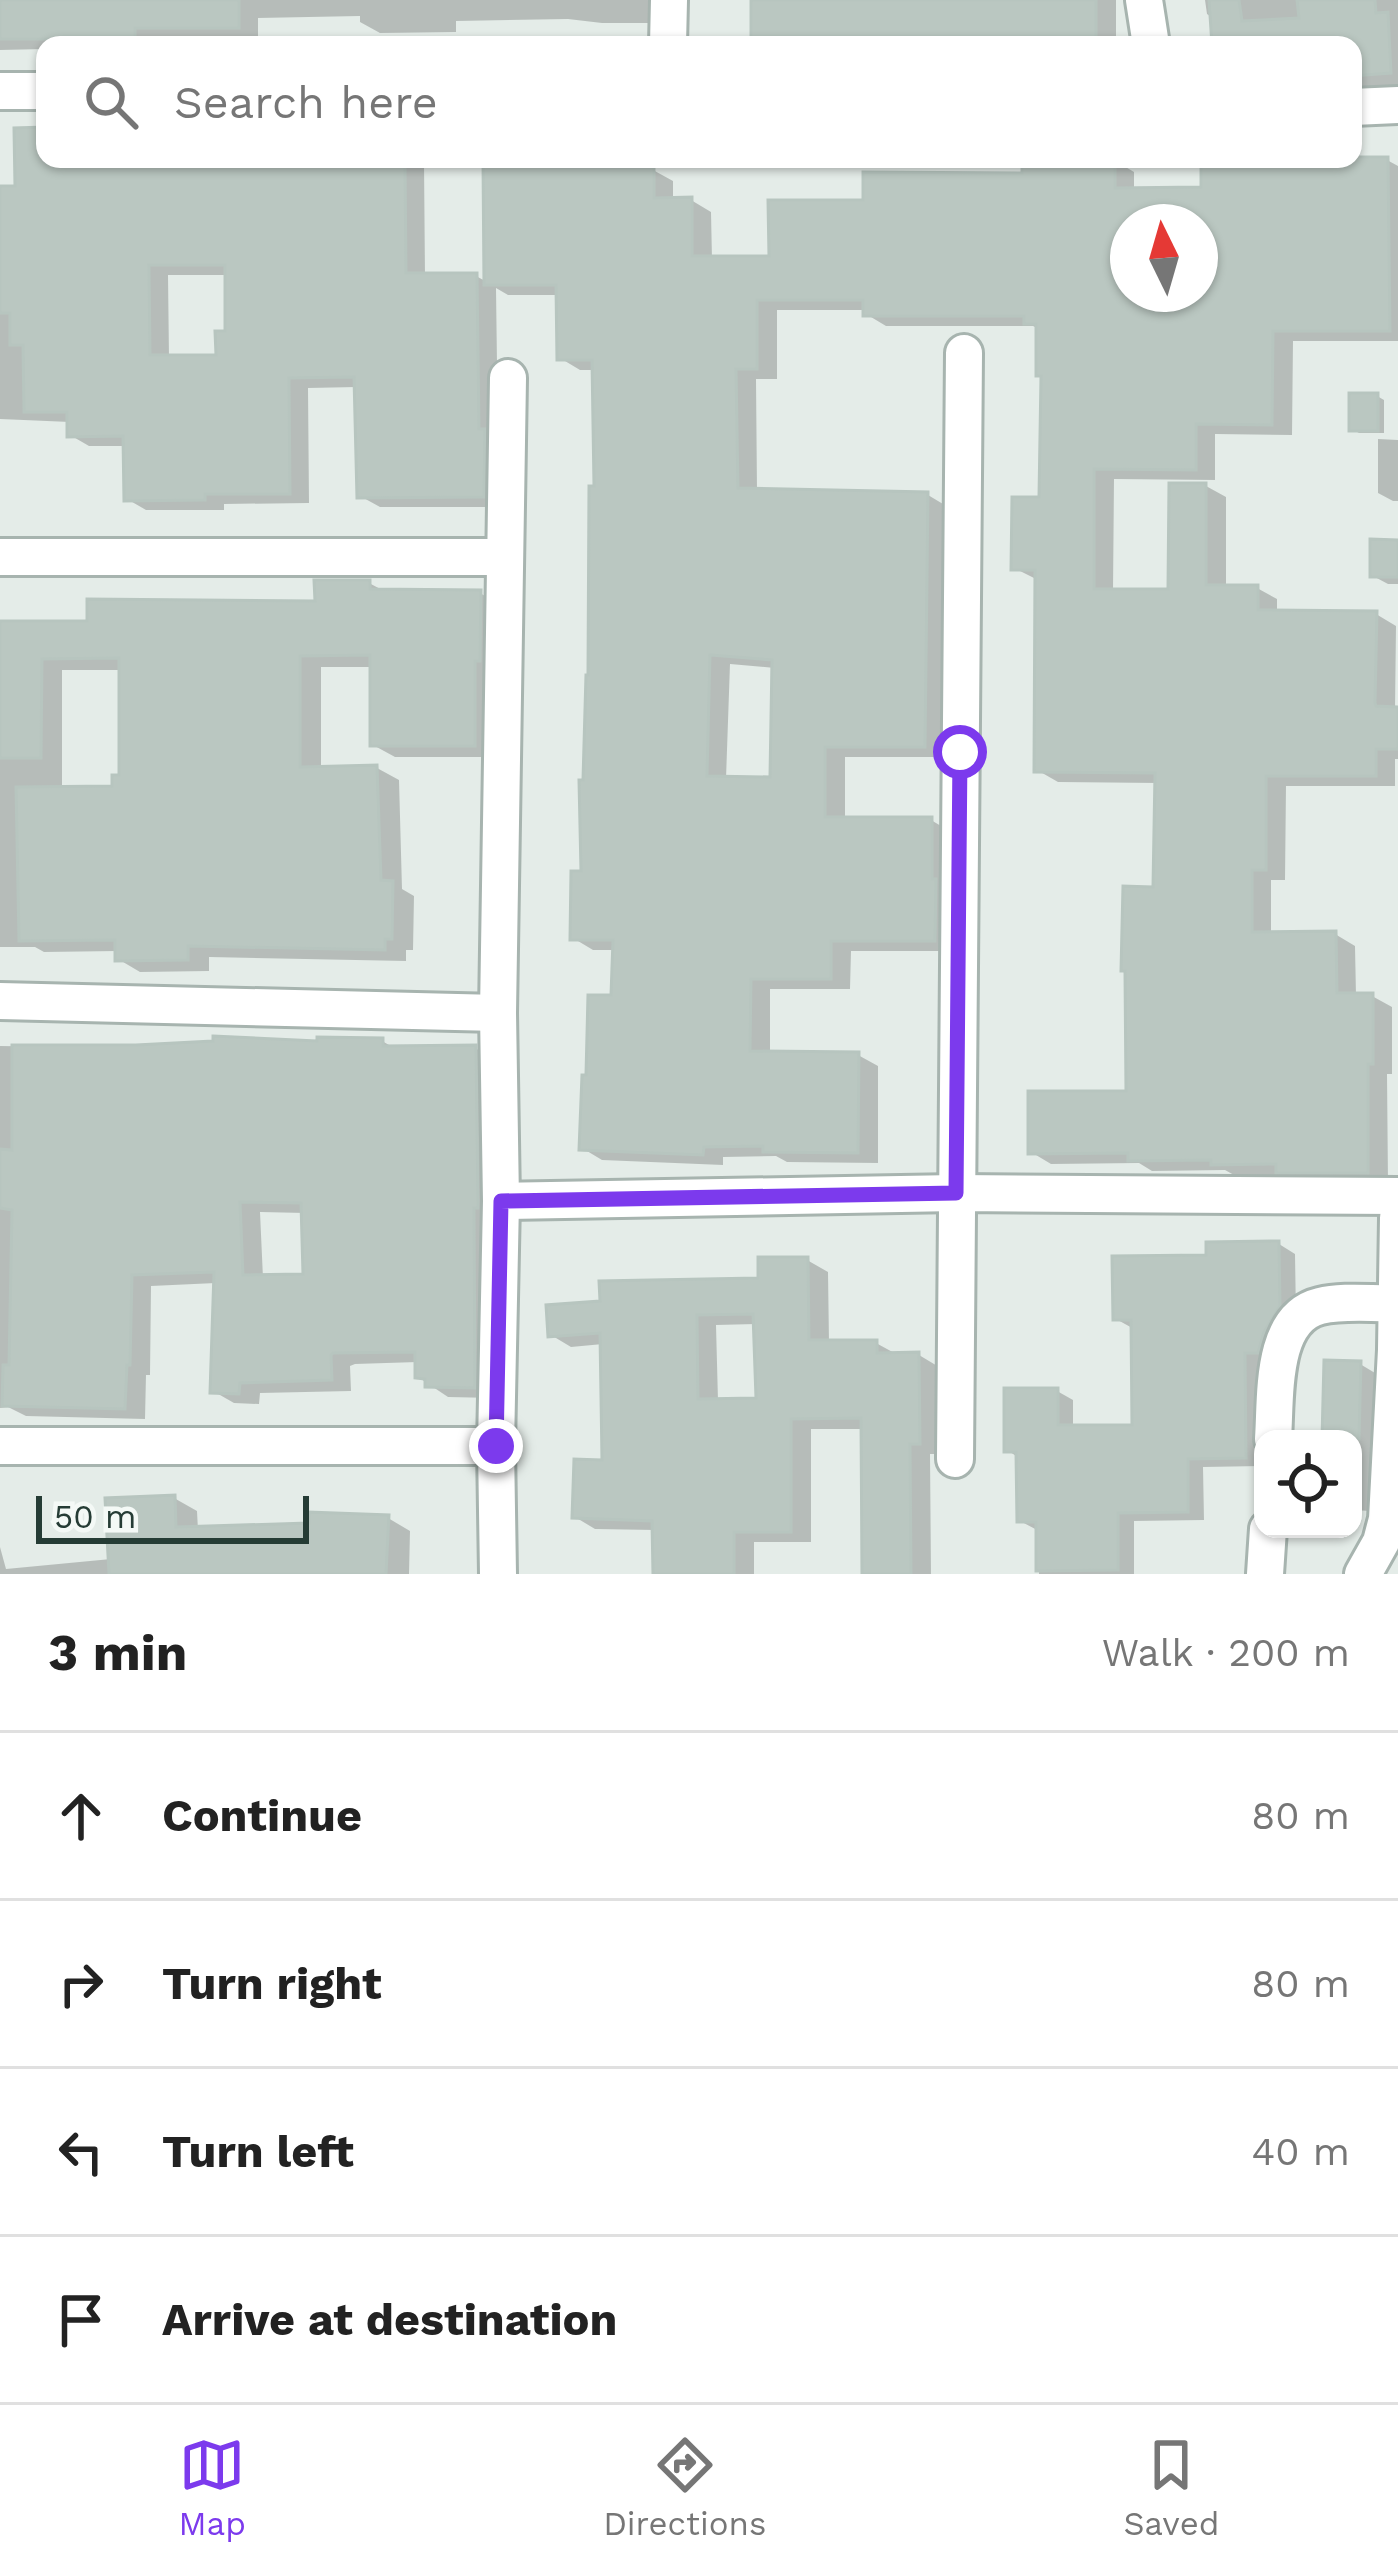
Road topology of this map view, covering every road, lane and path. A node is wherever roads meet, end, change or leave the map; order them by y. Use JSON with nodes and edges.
{"nodes":[{"id":1,"x":669,"y":0,"type":"edge"},
{"id":2,"x":1144,"y":0,"type":"edge"},
{"id":3,"x":668,"y":36,"type":"edge"},
{"id":4,"x":1150,"y":36,"type":"edge"},
{"id":5,"x":0,"y":91,"type":"edge"},
{"id":6,"x":36,"y":91,"type":"edge"},
{"id":7,"x":1398,"y":105,"type":"edge"},
{"id":8,"x":1362,"y":107,"type":"edge"},
{"id":9,"x":964,"y":353,"type":"dead end"},
{"id":10,"x":508,"y":378,"type":"dead end"},
{"id":11,"x":0,"y":556,"type":"edge"},
{"id":12,"x":505,"y":557,"type":"junction"},
{"id":13,"x":0,"y":1000,"type":"edge"},
{"id":14,"x":498,"y":1013,"type":"junction"},
{"id":15,"x":956,"y":1193,"type":"junction"},
{"id":16,"x":1398,"y":1196,"type":"edge"},
{"id":17,"x":501,"y":1201,"type":"junction"},
{"id":18,"x":1398,"y":1218,"type":"edge"},
{"id":19,"x":1397,"y":1303,"type":"edge"},
{"id":20,"x":1397,"y":1350,"type":"edge"},
{"id":21,"x":1274,"y":1430,"type":"edge"},
{"id":22,"x":0,"y":1446,"type":"edge"},
{"id":23,"x":496,"y":1446,"type":"junction"},
{"id":24,"x":956,"y":1460,"type":"dead end"},
{"id":25,"x":1267,"y":1538,"type":"edge"},
{"id":26,"x":1381,"y":1556,"type":"edge"},
{"id":27,"x":498,"y":1574,"type":"edge"},
{"id":28,"x":1265,"y":1574,"type":"edge"}],
"edges":[{"from":1,"to":3,"type":"street"},
{"from":2,"to":4,"type":"street"},
{"from":5,"to":6,"type":"street"},
{"from":7,"to":8,"type":"street"},
{"from":9,"to":15,"type":"street"},
{"from":10,"to":12,"type":"street"},
{"from":11,"to":12,"type":"street"},
{"from":12,"to":14,"type":"street"},
{"from":13,"to":14,"type":"street"},
{"from":14,"to":17,"type":"street"},
{"from":15,"to":16,"type":"street"},
{"from":15,"to":17,"type":"street"},
{"from":15,"to":24,"type":"street"},
{"from":17,"to":23,"type":"street"},
{"from":18,"to":19,"type":"street"},
{"from":19,"to":20,"type":"street"},
{"from":19,"to":21,"type":"street"},
{"from":20,"to":26,"type":"street"},
{"from":22,"to":23,"type":"street"},
{"from":23,"to":27,"type":"street"},
{"from":25,"to":28,"type":"street"}]}
